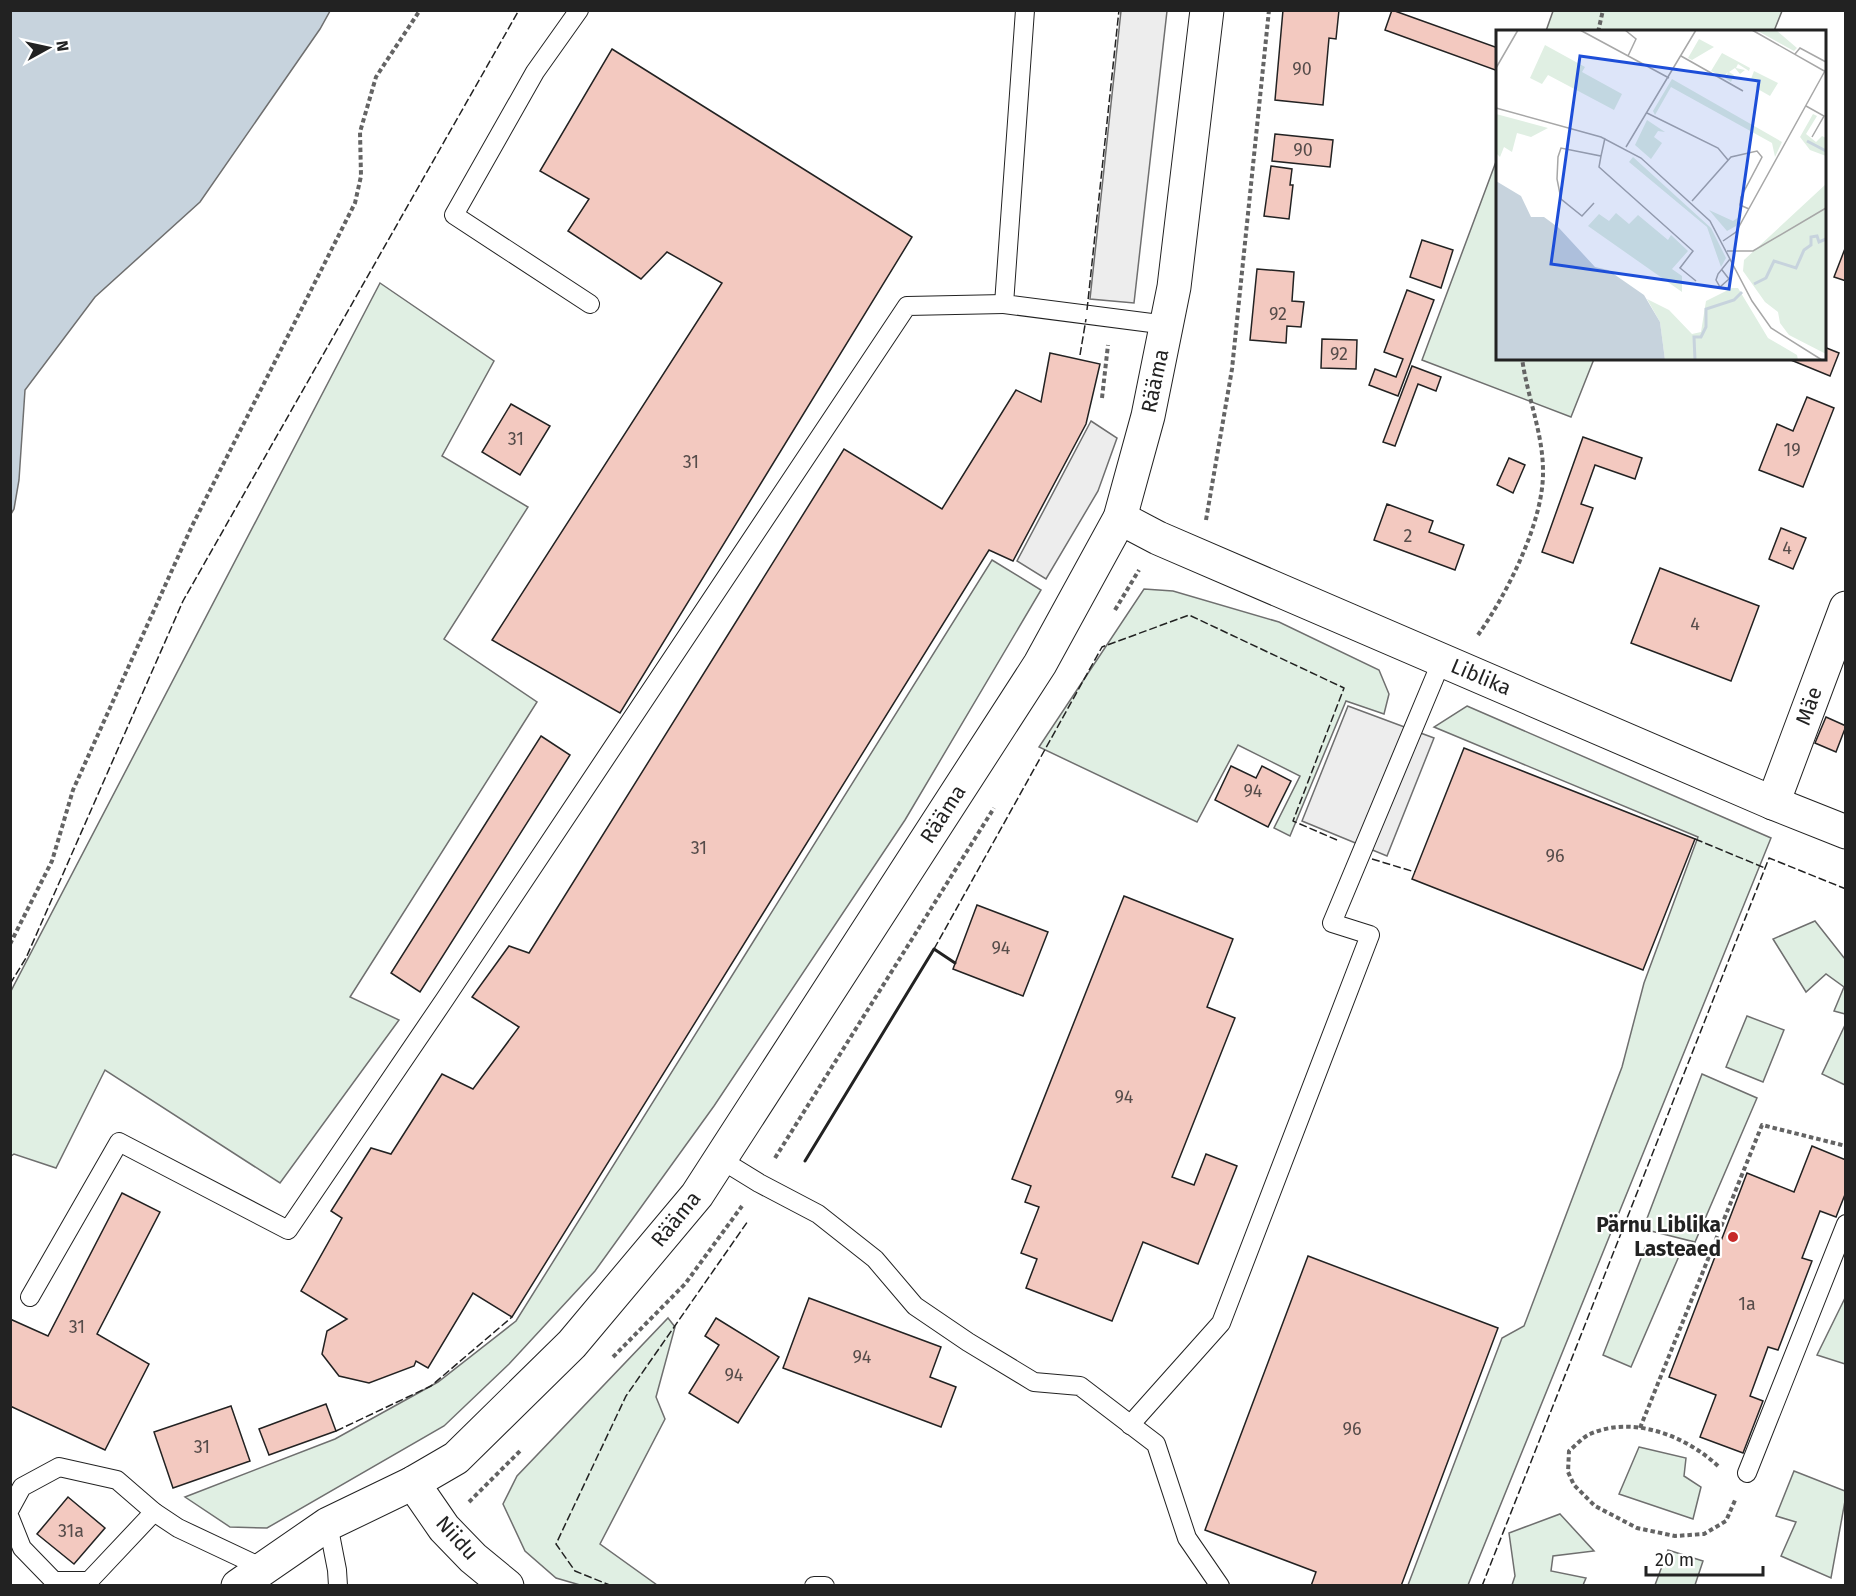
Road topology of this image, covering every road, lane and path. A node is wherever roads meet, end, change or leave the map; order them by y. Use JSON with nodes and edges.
{"nodes":[{"id":1,"x":420,"y":10,"type":"edge"},
{"id":2,"x":579,"y":10,"type":"edge"},
{"id":3,"x":1025,"y":10,"type":"edge"},
{"id":4,"x":1207,"y":10,"type":"edge"},
{"id":5,"x":1269,"y":10,"type":"edge"},
{"id":6,"x":1602,"y":10,"type":"edge"},
{"id":7,"x":1598,"y":30,"type":"edge"},
{"id":8,"x":590,"y":304,"type":"dead end"},
{"id":9,"x":1004,"y":304,"type":"junction"},
{"id":10,"x":1111,"y":318,"type":"junction"},
{"id":11,"x":1167,"y":324,"type":"junction"},
{"id":12,"x":1522,"y":360,"type":"edge"},
{"id":13,"x":1102,"y":398,"type":"dead end"},
{"id":14,"x":1120,"y":518,"type":"junction"},
{"id":15,"x":1199,"y":556,"type":"junction"},
{"id":16,"x":1845,"y":608,"type":"edge"},
{"id":17,"x":1449,"y":664,"type":"junction"},
{"id":18,"x":1773,"y":803,"type":"junction"},
{"id":19,"x":1845,"y":832,"type":"edge"},
{"id":20,"x":10,"y":944,"type":"edge"},
{"id":21,"x":1845,"y":1146,"type":"edge"},
{"id":22,"x":720,"y":1159,"type":"junction"},
{"id":23,"x":1845,"y":1224,"type":"edge"},
{"id":24,"x":30,"y":1297,"type":"dead end"},
{"id":25,"x":1130,"y":1425,"type":"junction"},
{"id":26,"x":1640,"y":1428,"type":"junction"},
{"id":27,"x":1720,"y":1468,"type":"dead end"},
{"id":28,"x":1747,"y":1473,"type":"joint"},
{"id":29,"x":413,"y":1483,"type":"junction"},
{"id":30,"x":1734,"y":1490,"type":"dead end"},
{"id":31,"x":1736,"y":1498,"type":"junction"},
{"id":32,"x":10,"y":1509,"type":"edge"},
{"id":33,"x":154,"y":1512,"type":"junction"},
{"id":34,"x":10,"y":1518,"type":"edge"},
{"id":35,"x":328,"y":1524,"type":"junction"},
{"id":36,"x":250,"y":1576,"type":"edge"},
{"id":37,"x":338,"y":1586,"type":"edge"},
{"id":38,"x":507,"y":1586,"type":"edge"},
{"id":39,"x":814,"y":1586,"type":"edge"},
{"id":40,"x":825,"y":1586,"type":"edge"},
{"id":41,"x":1220,"y":1586,"type":"edge"}],
"edges":[{"from":1,"to":20,"type":"path"},
{"from":2,"to":8,"type":"lane"},
{"from":3,"to":9,"type":"lane"},
{"from":4,"to":11,"type":"main road","name":"Rääma"},
{"from":5,"to":15,"type":"path"},
{"from":6,"to":7,"type":"path"},
{"from":9,"to":10,"type":"lane"},
{"from":9,"to":24,"type":"lane"},
{"from":10,"to":11,"type":"lane"},
{"from":10,"to":13,"type":"path"},
{"from":11,"to":14,"type":"main road","name":"Rääma"},
{"from":12,"to":17,"type":"path"},
{"from":14,"to":15,"type":"main road","name":"Liblika"},
{"from":14,"to":22,"type":"main road","name":"Rääma"},
{"from":15,"to":17,"type":"main road","name":"Liblika"},
{"from":16,"to":18,"type":"main road","name":"Mäe"},
{"from":17,"to":18,"type":"main road","name":"Liblika"},
{"from":17,"to":25,"type":"lane"},
{"from":18,"to":19,"type":"main road","name":"Liblika"},
{"from":21,"to":26,"type":"path"},
{"from":22,"to":25,"type":"lane"},
{"from":22,"to":29,"type":"main road","name":"Rääma"},
{"from":23,"to":28,"type":"lane"},
{"from":25,"to":41,"type":"lane"},
{"from":26,"to":27,"type":"path"},
{"from":26,"to":31,"type":"path"},
{"from":28,"to":31,"type":"path"},
{"from":29,"to":35,"type":"main road","name":"Rääma"},
{"from":29,"to":38,"type":"main road","name":"Niidu"},
{"from":30,"to":31,"type":"path"},
{"from":32,"to":33,"type":"lane"},
{"from":33,"to":34,"type":"lane"},
{"from":33,"to":36,"type":"lane"},
{"from":35,"to":36,"type":"main road","name":"Rääma"},
{"from":35,"to":37,"type":"lane"},
{"from":39,"to":40,"type":"lane"}]}
